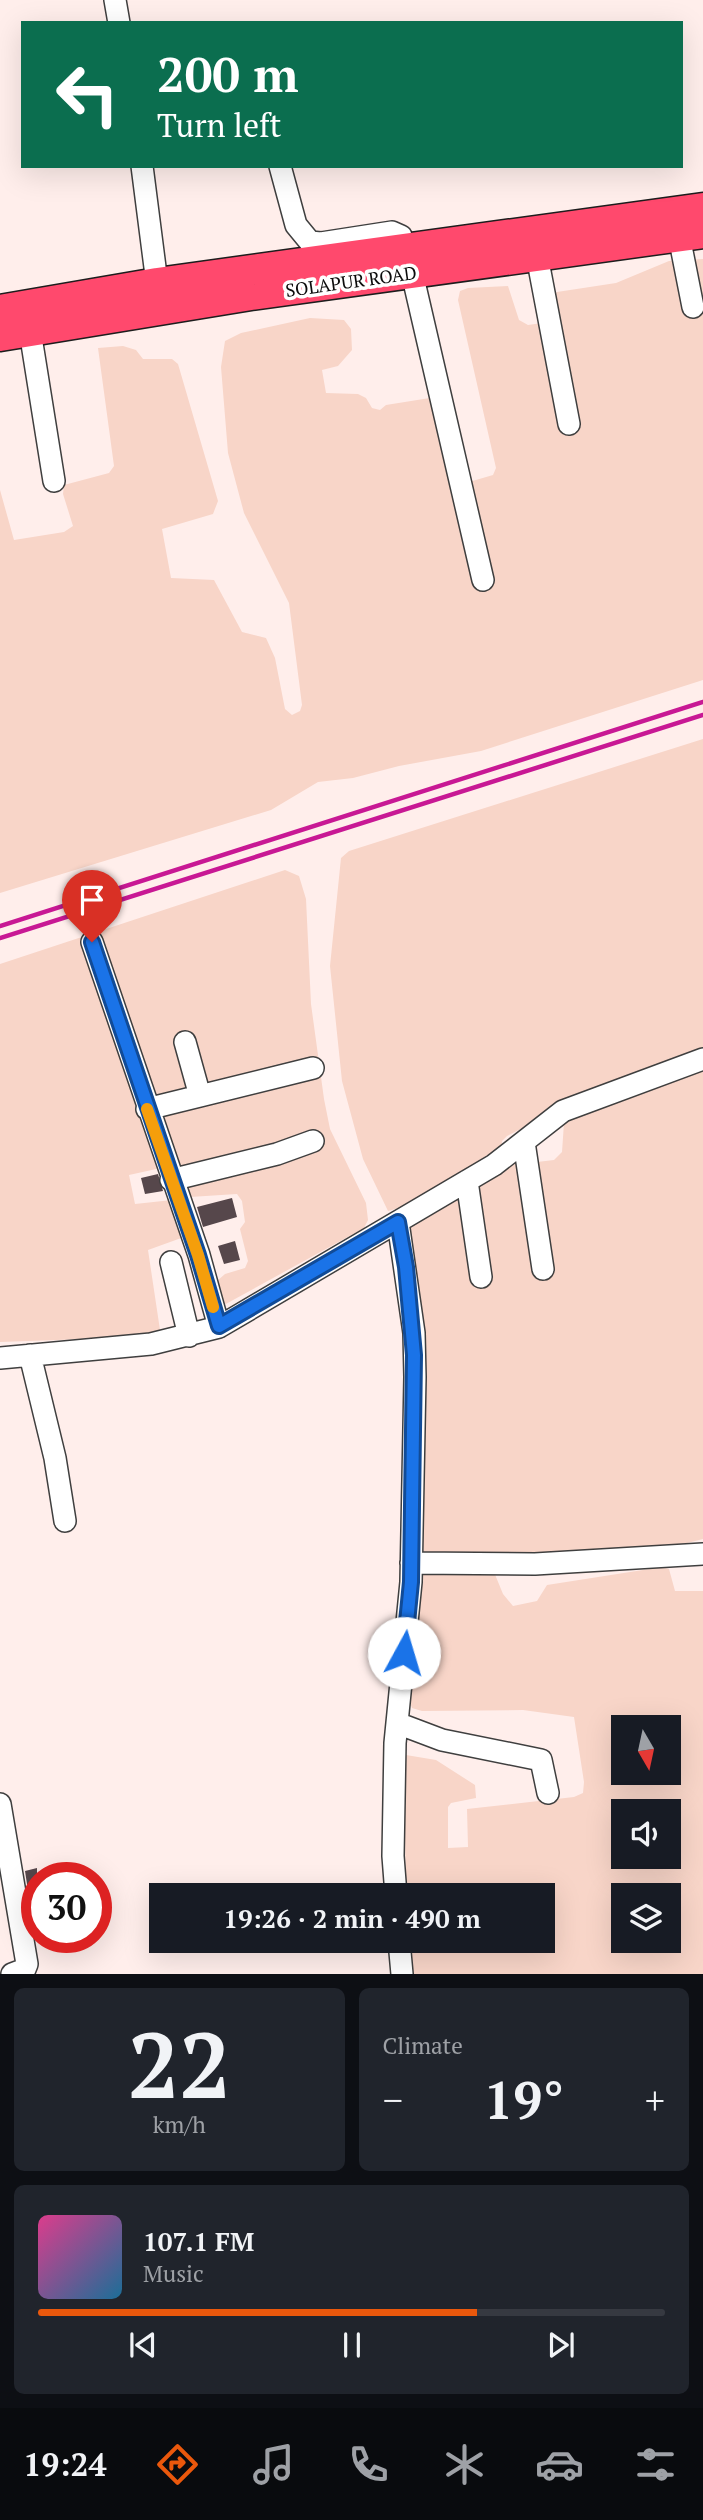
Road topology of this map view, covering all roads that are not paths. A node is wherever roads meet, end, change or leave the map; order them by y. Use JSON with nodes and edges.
{"nodes":[{"id":1,"x":115,"y":0,"type":"edge"},
{"id":2,"x":119,"y":21,"type":"edge"},
{"id":3,"x":142,"y":168,"type":"edge"},
{"id":4,"x":282,"y":168,"type":"edge"},
{"id":5,"x":703,"y":208,"type":"edge"},
{"id":6,"x":691,"y":235,"type":"edge"},
{"id":7,"x":537,"y":256,"type":"junction"},
{"id":8,"x":408,"y":261,"type":"junction"},
{"id":9,"x":162,"y":292,"type":"junction"},
{"id":10,"x":693,"y":307,"type":"dead end"},
{"id":11,"x":0,"y":310,"type":"edge"},
{"id":12,"x":30,"y":331,"type":"junction"},
{"id":13,"x":0,"y":336,"type":"edge"},
{"id":14,"x":569,"y":424,"type":"dead end"},
{"id":15,"x":54,"y":481,"type":"dead end"},
{"id":16,"x":483,"y":580,"type":"dead end"},
{"id":17,"x":92,"y":942,"type":"dead end"},
{"id":18,"x":185,"y":1042,"type":"dead end"},
{"id":19,"x":703,"y":1059,"type":"edge"},
{"id":20,"x":313,"y":1068,"type":"dead end"},
{"id":21,"x":201,"y":1096,"type":"junction"},
{"id":22,"x":147,"y":1109,"type":"junction"},
{"id":23,"x":313,"y":1141,"type":"dead end"},
{"id":24,"x":523,"y":1142,"type":"junction"},
{"id":25,"x":171,"y":1180,"type":"junction"},
{"id":26,"x":467,"y":1181,"type":"junction"},
{"id":27,"x":398,"y":1222,"type":"junction"},
{"id":28,"x":171,"y":1262,"type":"dead end"},
{"id":29,"x":544,"y":1269,"type":"dead end"},
{"id":30,"x":481,"y":1277,"type":"dead end"},
{"id":31,"x":219,"y":1326,"type":"junction"},
{"id":32,"x":189,"y":1336,"type":"junction"},
{"id":33,"x":30,"y":1355,"type":"junction"},
{"id":34,"x":0,"y":1358,"type":"edge"},
{"id":35,"x":65,"y":1521,"type":"dead end"},
{"id":36,"x":703,"y":1554,"type":"edge"},
{"id":37,"x":411,"y":1563,"type":"junction"},
{"id":38,"x":397,"y":1723,"type":"junction"},
{"id":39,"x":548,"y":1793,"type":"dead end"},
{"id":40,"x":0,"y":1804,"type":"edge"},
{"id":41,"x":395,"y":1883,"type":"edge"},
{"id":42,"x":400,"y":1953,"type":"edge"},
{"id":43,"x":12,"y":1974,"type":"edge"},
{"id":44,"x":402,"y":1974,"type":"edge"}],
"edges":[{"from":1,"to":2,"type":"street"},
{"from":3,"to":9,"type":"street"},
{"from":4,"to":8,"type":"street"},
{"from":5,"to":8,"type":"highway","name":"SOLAPUR ROAD"},
{"from":6,"to":7,"type":"highway","name":"SOLAPUR ROAD"},
{"from":6,"to":10,"type":"street"},
{"from":7,"to":8,"type":"highway","name":"SOLAPUR ROAD"},
{"from":7,"to":14,"type":"street"},
{"from":8,"to":9,"type":"highway","name":"SOLAPUR ROAD"},
{"from":8,"to":16,"type":"street"},
{"from":9,"to":11,"type":"highway","name":"SOLAPUR ROAD"},
{"from":9,"to":12,"type":"highway","name":"SOLAPUR ROAD"},
{"from":12,"to":13,"type":"highway","name":"SOLAPUR ROAD"},
{"from":12,"to":15,"type":"street"},
{"from":17,"to":22,"type":"street"},
{"from":18,"to":21,"type":"street"},
{"from":19,"to":24,"type":"street"},
{"from":20,"to":21,"type":"street"},
{"from":21,"to":22,"type":"street"},
{"from":22,"to":25,"type":"street"},
{"from":23,"to":25,"type":"street"},
{"from":24,"to":26,"type":"street"},
{"from":24,"to":29,"type":"street"},
{"from":25,"to":31,"type":"street"},
{"from":26,"to":27,"type":"street"},
{"from":26,"to":30,"type":"street"},
{"from":27,"to":31,"type":"street"},
{"from":27,"to":37,"type":"street"},
{"from":28,"to":32,"type":"street"},
{"from":31,"to":32,"type":"street"},
{"from":32,"to":33,"type":"street"},
{"from":33,"to":34,"type":"street"},
{"from":33,"to":35,"type":"street"},
{"from":36,"to":37,"type":"street"},
{"from":37,"to":38,"type":"street"},
{"from":38,"to":39,"type":"street"},
{"from":38,"to":41,"type":"street"},
{"from":40,"to":43,"type":"street"},
{"from":42,"to":44,"type":"street"}]}
